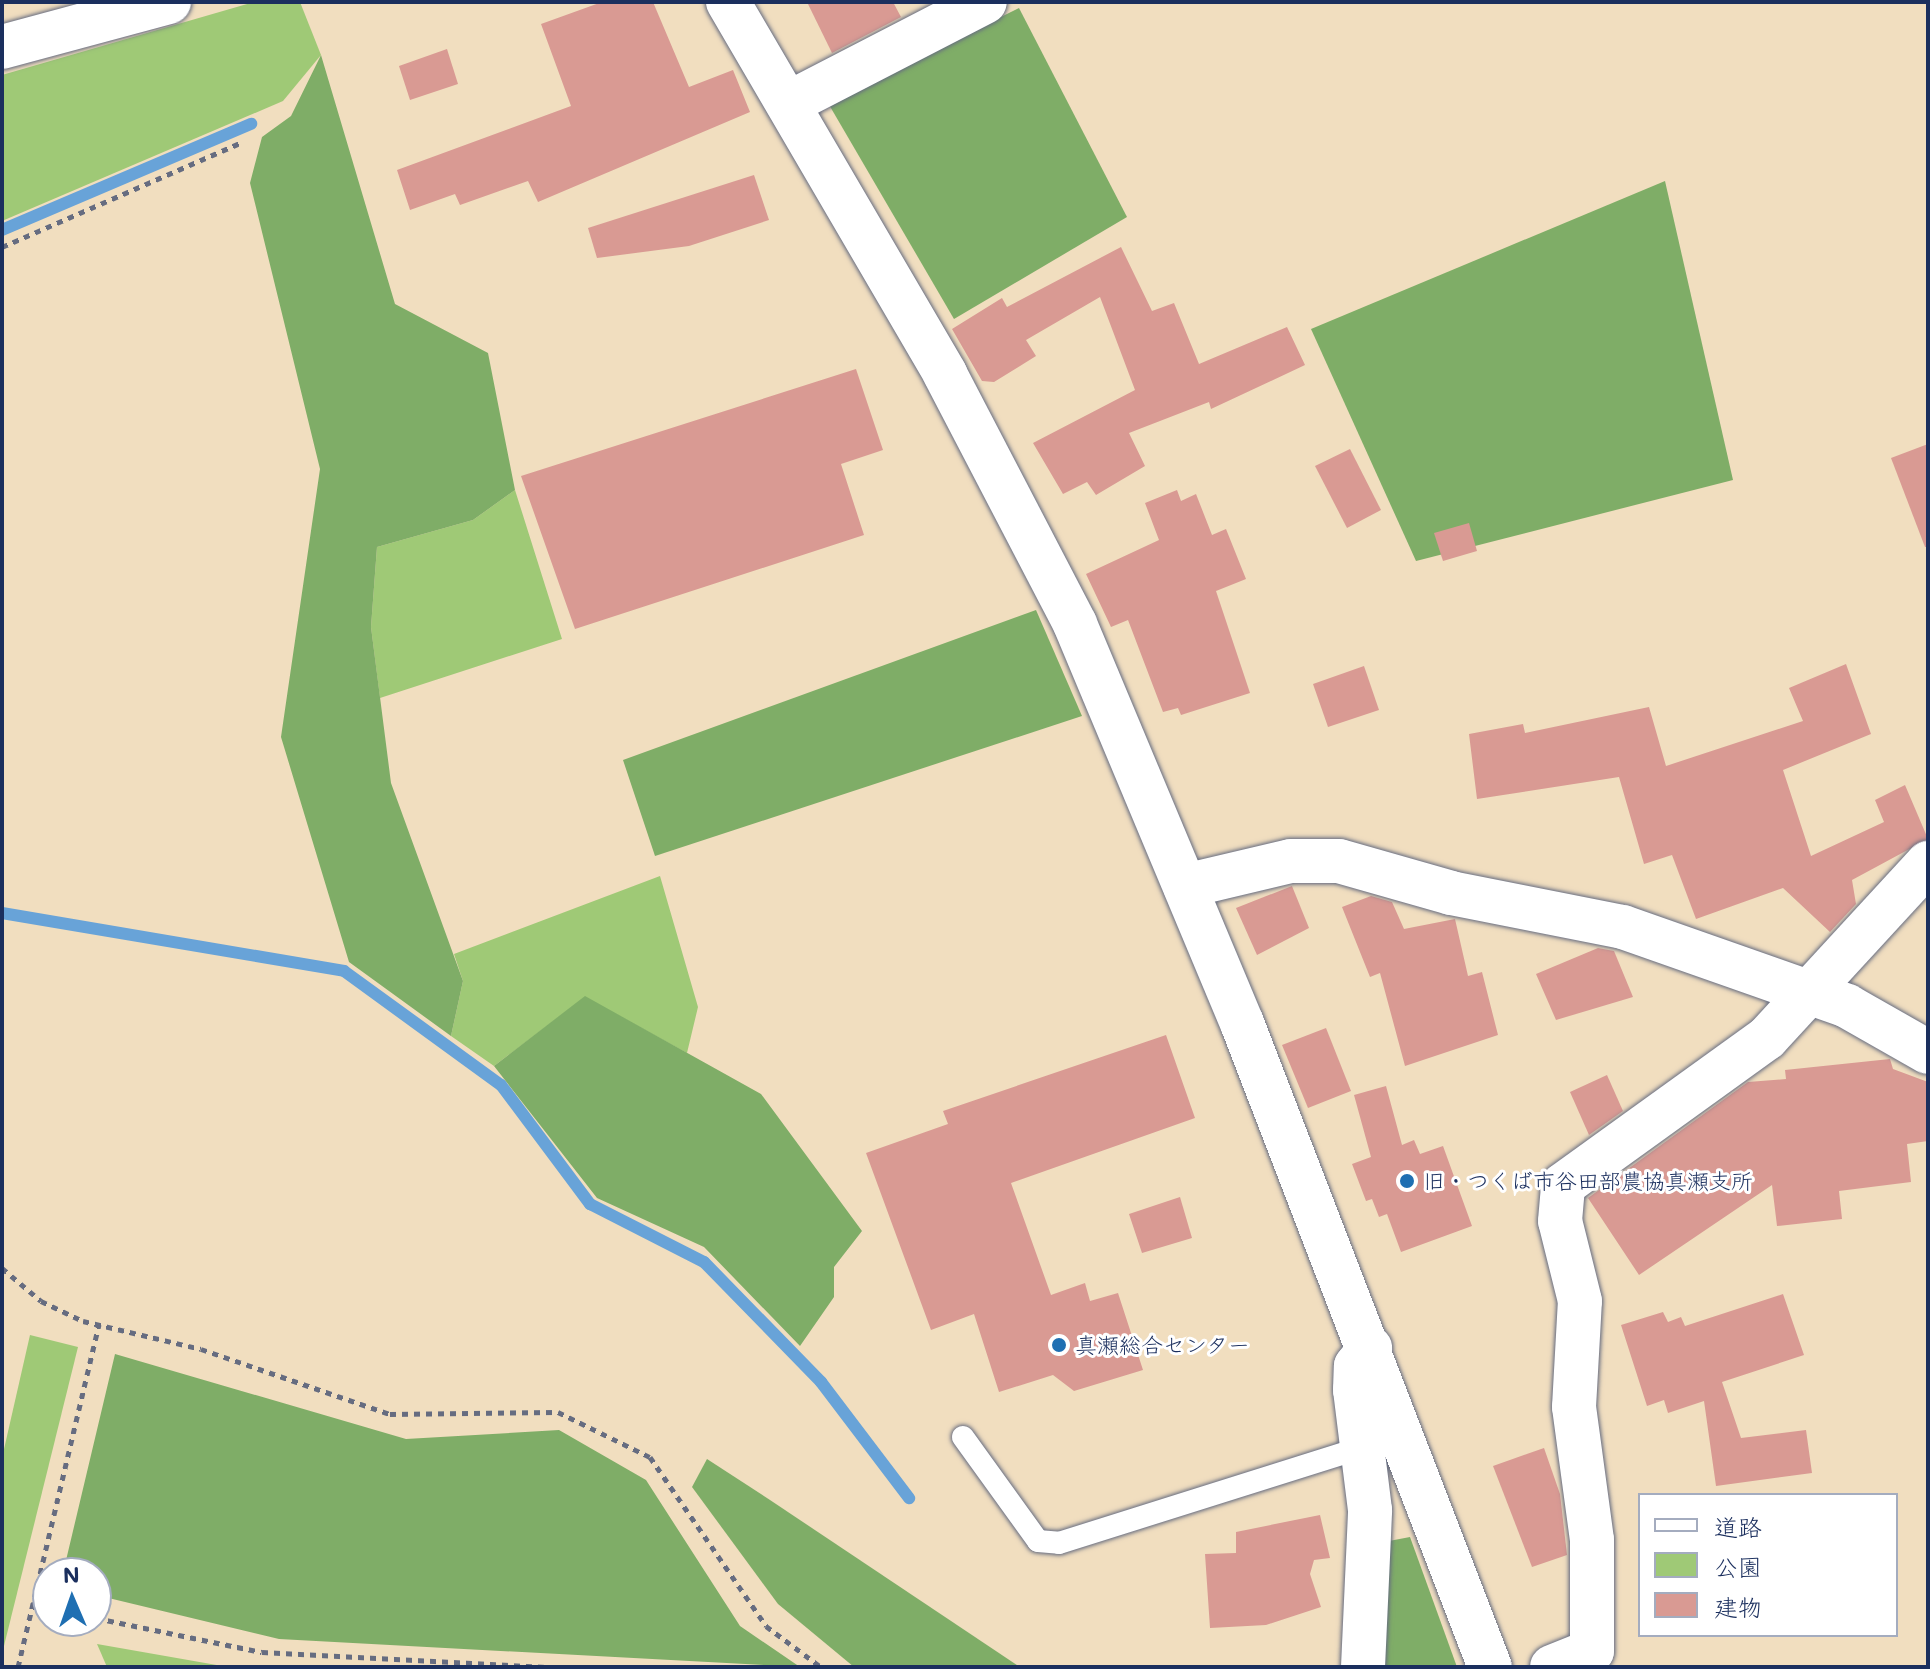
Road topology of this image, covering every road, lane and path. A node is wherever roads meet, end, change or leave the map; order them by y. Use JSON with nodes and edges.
{"nodes":[{"id":1,"x":169,"y":2,"type":"edge"},
{"id":2,"x":728,"y":2,"type":"edge"},
{"id":3,"x":985,"y":2,"type":"edge"},
{"id":4,"x":2,"y":47,"type":"edge"},
{"id":5,"x":791,"y":102,"type":"junction"},
{"id":6,"x":240,"y":143,"type":"dead end"},
{"id":7,"x":2,"y":247,"type":"edge"},
{"id":8,"x":1928,"y":863,"type":"edge"},
{"id":9,"x":1185,"y":886,"type":"junction"},
{"id":10,"x":1812,"y":995,"type":"junction"},
{"id":11,"x":1928,"y":1052,"type":"edge"},
{"id":12,"x":2,"y":1268,"type":"edge"},
{"id":13,"x":99,"y":1324,"type":"junction"},
{"id":14,"x":1370,"y":1348,"type":"junction"},
{"id":15,"x":963,"y":1437,"type":"dead end"},
{"id":16,"x":1366,"y":1446,"type":"junction"},
{"id":17,"x":31,"y":1604,"type":"joint"},
{"id":18,"x":112,"y":1621,"type":"edge"},
{"id":19,"x":18,"y":1667,"type":"edge"},
{"id":20,"x":547,"y":1667,"type":"edge"},
{"id":21,"x":821,"y":1667,"type":"edge"},
{"id":22,"x":1363,"y":1667,"type":"edge"},
{"id":23,"x":1490,"y":1667,"type":"edge"},
{"id":24,"x":1552,"y":1667,"type":"edge"}],
"edges":[{"from":1,"to":4,"type":"street"},
{"from":2,"to":5,"type":"street"},
{"from":3,"to":5,"type":"street"},
{"from":5,"to":9,"type":"street"},
{"from":6,"to":7,"type":"path"},
{"from":8,"to":10,"type":"street"},
{"from":9,"to":10,"type":"street"},
{"from":9,"to":14,"type":"street"},
{"from":10,"to":11,"type":"street"},
{"from":10,"to":24,"type":"street"},
{"from":12,"to":13,"type":"path"},
{"from":13,"to":17,"type":"path"},
{"from":13,"to":21,"type":"path"},
{"from":14,"to":16,"type":"street"},
{"from":14,"to":23,"type":"street"},
{"from":15,"to":16,"type":"lane"},
{"from":16,"to":22,"type":"street"},
{"from":17,"to":19,"type":"path"},
{"from":18,"to":20,"type":"path"}]}
